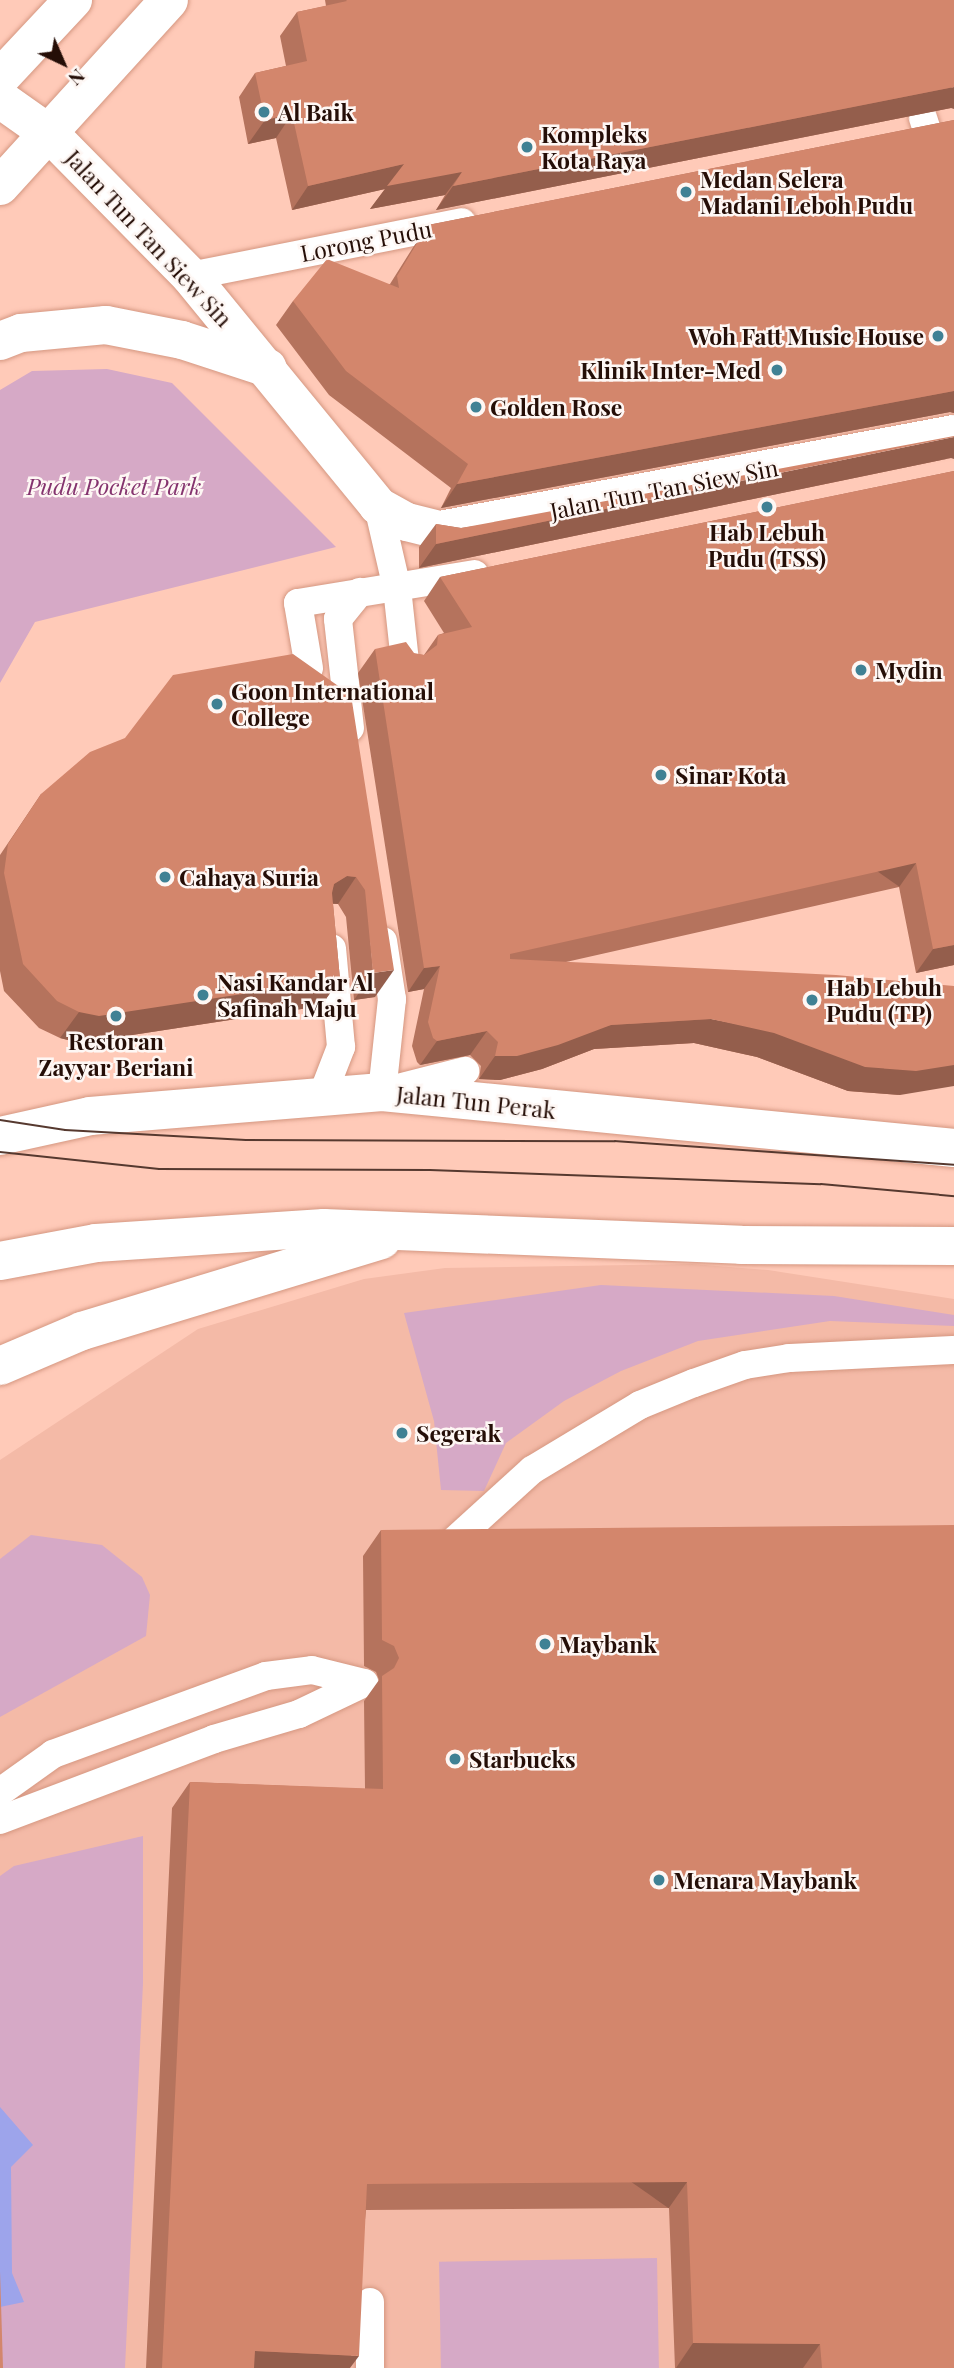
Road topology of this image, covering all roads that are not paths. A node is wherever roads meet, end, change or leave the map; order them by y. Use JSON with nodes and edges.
{"nodes":[{"id":1,"x":73,"y":0,"type":"edge"},
{"id":2,"x":169,"y":0,"type":"edge"},
{"id":3,"x":0,"y":78,"type":"edge"},
{"id":4,"x":0,"y":99,"type":"edge"},
{"id":5,"x":51,"y":135,"type":"junction"},
{"id":6,"x":0,"y":186,"type":"edge"},
{"id":7,"x":495,"y":216,"type":"edge"},
{"id":8,"x":190,"y":276,"type":"junction"},
{"id":9,"x":0,"y":341,"type":"edge"},
{"id":10,"x":268,"y":368,"type":"junction"},
{"id":11,"x":954,"y":434,"type":"edge"},
{"id":12,"x":378,"y":506,"type":"junction"},
{"id":13,"x":497,"y":569,"type":"edge"},
{"id":14,"x":397,"y":588,"type":"junction"},
{"id":15,"x":360,"y":592,"type":"junction"},
{"id":16,"x":404,"y":662,"type":"edge"},
{"id":17,"x":309,"y":668,"type":"edge"},
{"id":18,"x":354,"y":752,"type":"edge"},
{"id":19,"x":379,"y":917,"type":"edge"},
{"id":20,"x":330,"y":919,"type":"edge"},
{"id":21,"x":465,"y":1071,"type":"edge"},
{"id":22,"x":382,"y":1092,"type":"junction"},
{"id":23,"x":322,"y":1096,"type":"junction"},
{"id":24,"x":0,"y":1114,"type":"edge"},
{"id":25,"x":90,"y":1116,"type":"junction"},
{"id":26,"x":0,"y":1136,"type":"edge"},
{"id":27,"x":954,"y":1148,"type":"edge"},
{"id":28,"x":407,"y":1232,"type":"junction"},
{"id":29,"x":954,"y":1245,"type":"edge"},
{"id":30,"x":0,"y":1261,"type":"edge"},
{"id":31,"x":954,"y":1350,"type":"edge"},
{"id":32,"x":0,"y":1366,"type":"edge"},
{"id":33,"x":455,"y":1540,"type":"edge"},
{"id":34,"x":0,"y":1792,"type":"edge"},
{"id":35,"x":0,"y":1820,"type":"edge"},
{"id":36,"x":370,"y":2302,"type":"dead end"},
{"id":37,"x":370,"y":2368,"type":"edge"}],
"edges":[{"from":1,"to":3,"type":"main road"},
{"from":2,"to":5,"type":"main road"},
{"from":4,"to":5,"type":"main road","name":"Jalan Tun Tan Siew Sin"},
{"from":5,"to":6,"type":"main road"},
{"from":5,"to":8,"type":"main road","name":"Jalan Tun Tan Siew Sin"},
{"from":7,"to":8,"type":"lane","name":"Lorong Pudu"},
{"from":8,"to":10,"type":"main road","name":"Jalan Tun Tan Siew Sin"},
{"from":9,"to":10,"type":"main road"},
{"from":10,"to":12,"type":"main road","name":"Jalan Tun Tan Siew Sin"},
{"from":11,"to":12,"type":"main road","name":"Jalan Tun Tan Siew Sin"},
{"from":12,"to":14,"type":"lane","name":"Jalan Tun Tan Siew Sin"},
{"from":13,"to":14,"type":"lane"},
{"from":14,"to":15,"type":"lane"},
{"from":14,"to":16,"type":"lane","name":"Jalan Tun Tan Siew Sin"},
{"from":15,"to":17,"type":"lane"},
{"from":15,"to":18,"type":"lane"},
{"from":19,"to":22,"type":"lane"},
{"from":20,"to":23,"type":"lane"},
{"from":21,"to":22,"type":"lane"},
{"from":22,"to":23,"type":"main road","name":"Jalan Tun Perak"},
{"from":22,"to":27,"type":"main road","name":"Jalan Tun Perak"},
{"from":23,"to":25,"type":"main road","name":"Jalan Tun Perak"},
{"from":24,"to":25,"type":"main road"},
{"from":25,"to":26,"type":"main road","name":"Jalan Tun Perak"},
{"from":28,"to":29,"type":"main road"},
{"from":28,"to":30,"type":"main road"},
{"from":28,"to":32,"type":"main road"},
{"from":31,"to":33,"type":"lane"},
{"from":34,"to":35,"type":"lane"},
{"from":36,"to":37,"type":"lane"}]}
